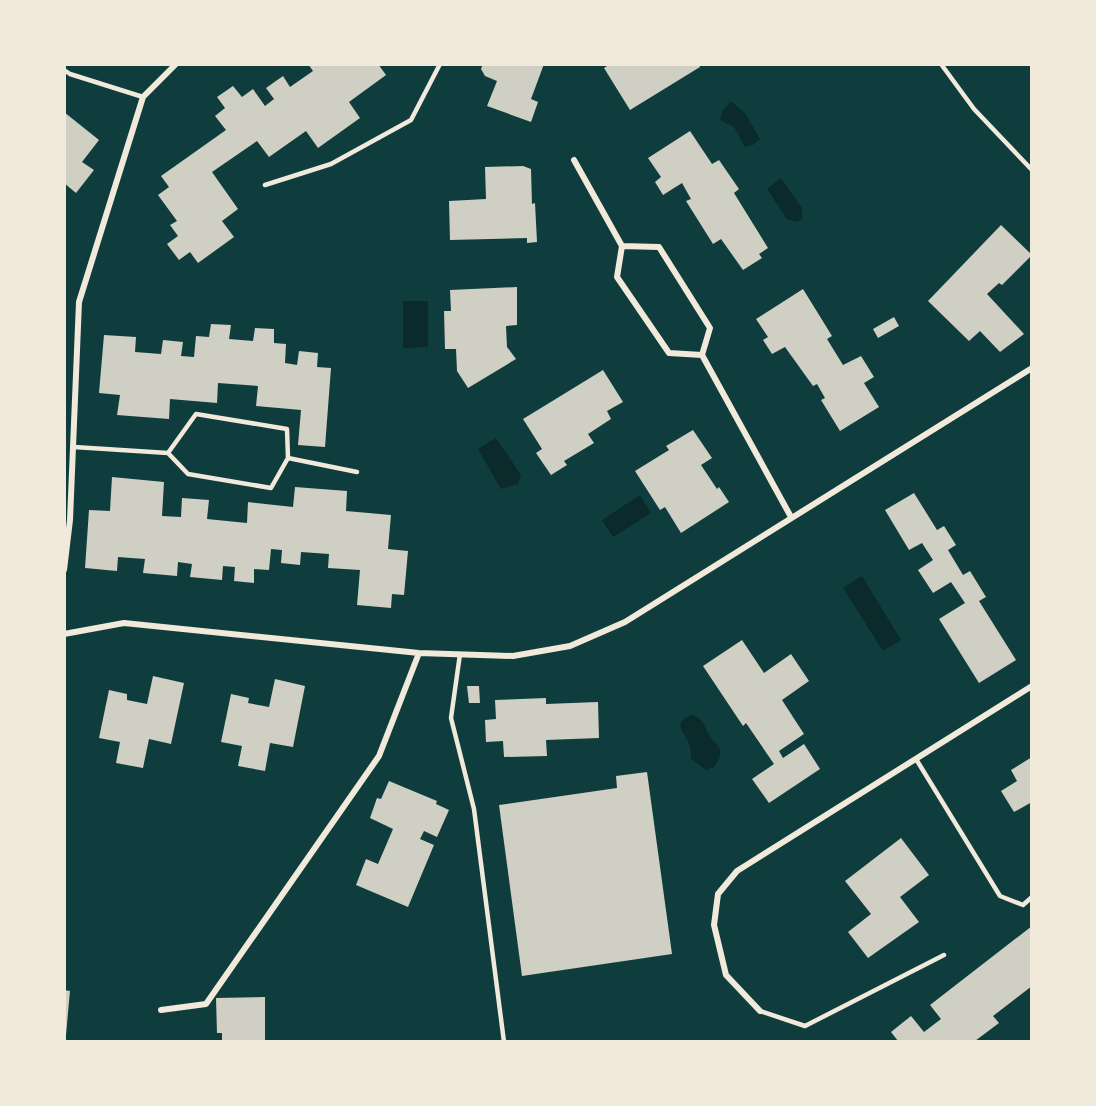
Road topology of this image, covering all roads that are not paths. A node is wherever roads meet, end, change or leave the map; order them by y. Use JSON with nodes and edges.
{"nodes":[{"id":1,"x":176,"y":64,"type":"edge"},
{"id":2,"x":440,"y":64,"type":"edge"},
{"id":3,"x":941,"y":64,"type":"edge"},
{"id":4,"x":64,"y":70,"type":"edge"},
{"id":5,"x":143,"y":97,"type":"junction"},
{"id":6,"x":574,"y":160,"type":"dead end"},
{"id":7,"x":1032,"y":170,"type":"edge"},
{"id":8,"x":265,"y":185,"type":"dead end"},
{"id":9,"x":622,"y":246,"type":"junction"},
{"id":10,"x":702,"y":355,"type":"junction"},
{"id":11,"x":1032,"y":368,"type":"edge"},
{"id":12,"x":74,"y":447,"type":"junction"},
{"id":13,"x":168,"y":453,"type":"junction"},
{"id":14,"x":288,"y":458,"type":"junction"},
{"id":15,"x":357,"y":472,"type":"dead end"},
{"id":16,"x":791,"y":517,"type":"junction"},
{"id":17,"x":66,"y":542,"type":"edge"},
{"id":18,"x":64,"y":570,"type":"edge"},
{"id":19,"x":64,"y":634,"type":"edge"},
{"id":20,"x":419,"y":653,"type":"junction"},
{"id":21,"x":460,"y":653,"type":"junction"},
{"id":22,"x":1032,"y":686,"type":"edge"},
{"id":23,"x":916,"y":759,"type":"junction"},
{"id":24,"x":1032,"y":897,"type":"edge"},
{"id":25,"x":944,"y":955,"type":"dead end"},
{"id":26,"x":161,"y":1010,"type":"dead end"},
{"id":27,"x":760,"y":1011,"type":"joint"},
{"id":28,"x":504,"y":1041,"type":"edge"}],
"edges":[{"from":1,"to":5,"type":"street"},
{"from":2,"to":8,"type":"lane"},
{"from":3,"to":7,"type":"lane"},
{"from":4,"to":5,"type":"lane"},
{"from":5,"to":12,"type":"street"},
{"from":6,"to":9,"type":"street"},
{"from":9,"to":10,"type":"street"},
{"from":9,"to":10,"type":"street"},
{"from":10,"to":16,"type":"street"},
{"from":11,"to":16,"type":"street"},
{"from":12,"to":13,"type":"lane"},
{"from":12,"to":17,"type":"street"},
{"from":13,"to":14,"type":"lane"},
{"from":13,"to":14,"type":"lane"},
{"from":14,"to":15,"type":"lane"},
{"from":16,"to":21,"type":"street"},
{"from":17,"to":18,"type":"street"},
{"from":19,"to":20,"type":"street"},
{"from":20,"to":21,"type":"street"},
{"from":20,"to":26,"type":"street"},
{"from":21,"to":28,"type":"lane"},
{"from":22,"to":23,"type":"street"},
{"from":23,"to":24,"type":"lane"},
{"from":23,"to":27,"type":"street"},
{"from":25,"to":27,"type":"lane"}]}
